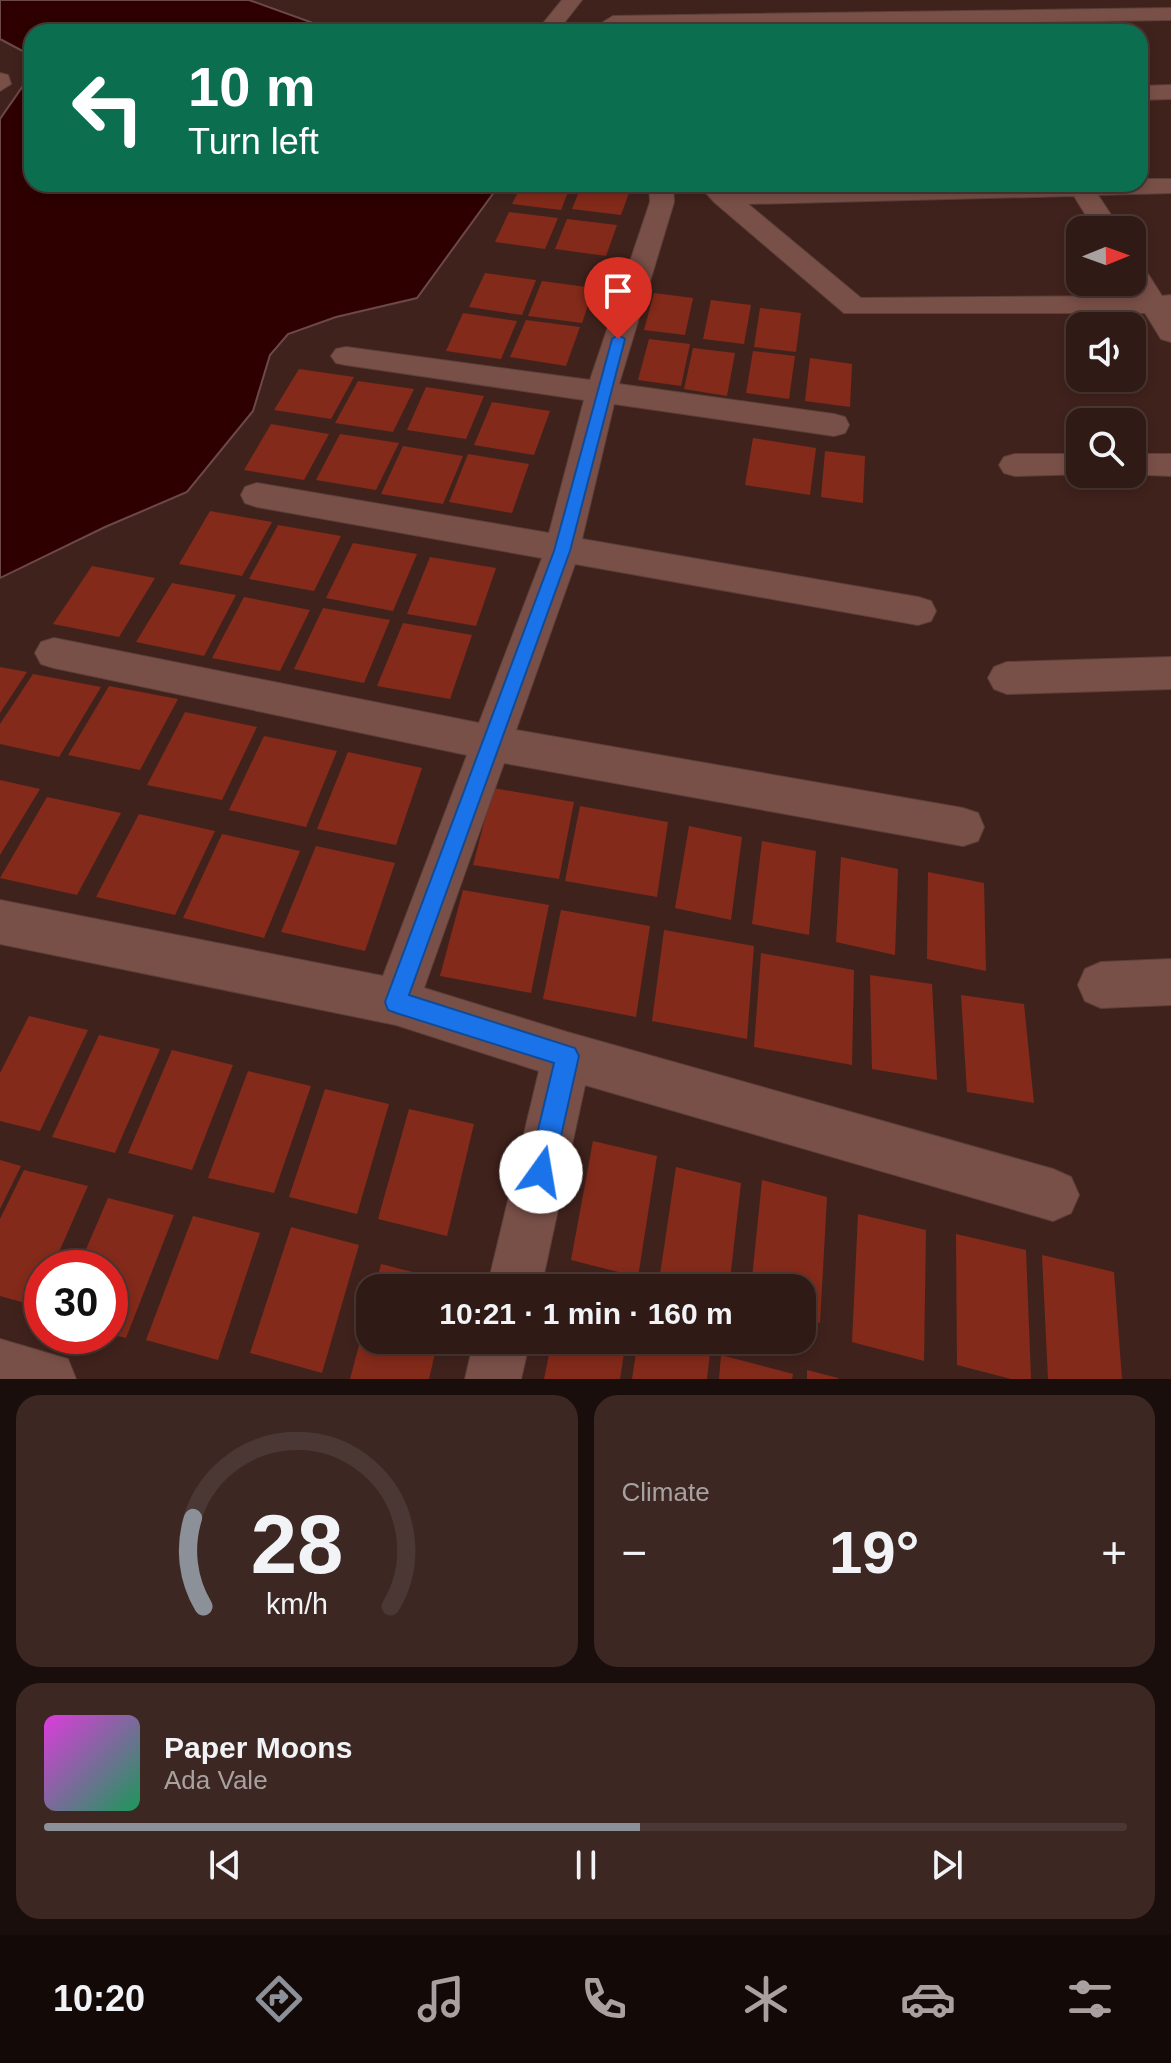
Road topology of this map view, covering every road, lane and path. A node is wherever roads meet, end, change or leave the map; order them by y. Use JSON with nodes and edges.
{"nodes":[{"id":1,"x":572,"y":0,"type":"edge"},
{"id":2,"x":614,"y":0,"type":"edge"},
{"id":3,"x":1171,"y":14,"type":"edge"},
{"id":4,"x":977,"y":16,"type":"edge"},
{"id":5,"x":552,"y":24,"type":"edge"},
{"id":6,"x":613,"y":24,"type":"edge"},
{"id":7,"x":712,"y":24,"type":"edge"},
{"id":8,"x":1171,"y":92,"type":"edge"},
{"id":9,"x":1148,"y":93,"type":"edge"},
{"id":10,"x":1148,"y":186,"type":"edge"},
{"id":11,"x":1171,"y":186,"type":"edge"},
{"id":12,"x":661,"y":192,"type":"edge"},
{"id":13,"x":719,"y":192,"type":"edge"},
{"id":14,"x":1084,"y":192,"type":"edge"},
{"id":15,"x":1099,"y":216,"type":"edge"},
{"id":16,"x":1146,"y":285,"type":"edge"},
{"id":17,"x":1163,"y":304,"type":"edge"},
{"id":18,"x":1171,"y":333,"type":"edge"},
{"id":19,"x":346,"y":356,"type":"dead end"},
{"id":20,"x":601,"y":394,"type":"junction"},
{"id":21,"x":834,"y":425,"type":"dead end"},
{"id":22,"x":1015,"y":465,"type":"dead end"},
{"id":23,"x":1066,"y":465,"type":"edge"},
{"id":24,"x":1146,"y":465,"type":"edge"},
{"id":25,"x":1171,"y":465,"type":"edge"},
{"id":26,"x":257,"y":495,"type":"dead end"},
{"id":27,"x":562,"y":551,"type":"junction"},
{"id":28,"x":918,"y":611,"type":"dead end"},
{"id":29,"x":54,"y":653,"type":"dead end"},
{"id":30,"x":1171,"y":673,"type":"edge"},
{"id":31,"x":1007,"y":678,"type":"dead end"},
{"id":32,"x":491,"y":743,"type":"junction"},
{"id":33,"x":963,"y":827,"type":"dead end"},
{"id":34,"x":0,"y":922,"type":"edge"},
{"id":35,"x":1171,"y":982,"type":"edge"},
{"id":36,"x":1101,"y":985,"type":"dead end"},
{"id":37,"x":396,"y":1002,"type":"junction"},
{"id":38,"x":567,"y":1056,"type":"junction"},
{"id":39,"x":1053,"y":1195,"type":"dead end"},
{"id":40,"x":517,"y":1274,"type":"edge"},
{"id":41,"x":499,"y":1354,"type":"edge"},
{"id":42,"x":0,"y":1367,"type":"edge"},
{"id":43,"x":48,"y":1379,"type":"edge"},
{"id":44,"x":493,"y":1379,"type":"edge"}],
"edges":[{"from":1,"to":5,"type":"street"},
{"from":2,"to":6,"type":"street"},
{"from":3,"to":4,"type":"street"},
{"from":4,"to":7,"type":"street"},
{"from":8,"to":9,"type":"street"},
{"from":10,"to":11,"type":"street"},
{"from":12,"to":20,"type":"street"},
{"from":13,"to":17,"type":"street"},
{"from":14,"to":15,"type":"street"},
{"from":16,"to":17,"type":"street"},
{"from":17,"to":18,"type":"street"},
{"from":19,"to":20,"type":"street"},
{"from":20,"to":21,"type":"street"},
{"from":20,"to":27,"type":"street"},
{"from":22,"to":23,"type":"street"},
{"from":24,"to":25,"type":"street"},
{"from":26,"to":27,"type":"street"},
{"from":27,"to":28,"type":"street"},
{"from":27,"to":32,"type":"street"},
{"from":29,"to":32,"type":"street"},
{"from":30,"to":31,"type":"street"},
{"from":32,"to":33,"type":"street"},
{"from":32,"to":37,"type":"street"},
{"from":34,"to":37,"type":"street"},
{"from":35,"to":36,"type":"street"},
{"from":37,"to":38,"type":"street"},
{"from":38,"to":39,"type":"street"},
{"from":38,"to":40,"type":"street"},
{"from":41,"to":44,"type":"street"},
{"from":42,"to":43,"type":"street"}]}
